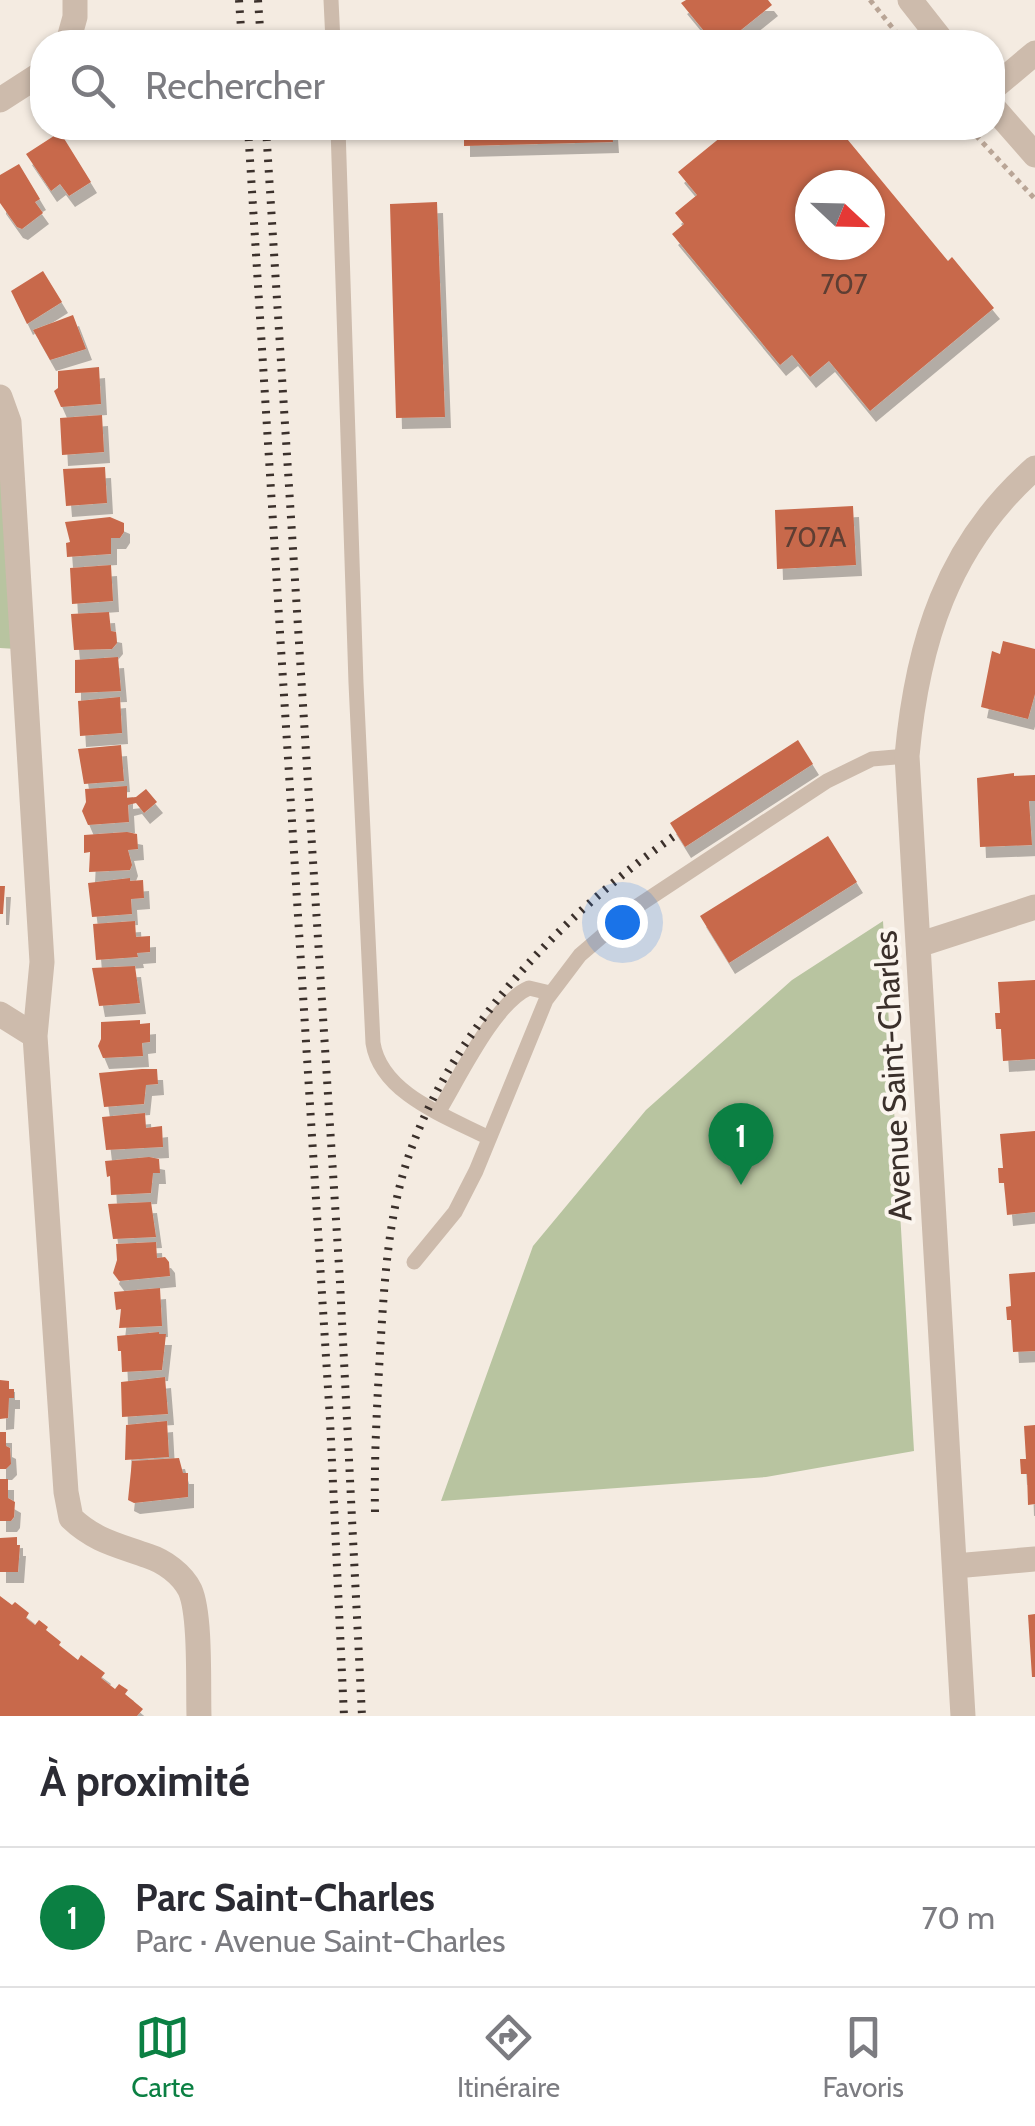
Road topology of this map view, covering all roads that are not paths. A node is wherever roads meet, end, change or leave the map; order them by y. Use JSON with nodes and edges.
{"nodes":[{"id":1,"x":75,"y":0,"type":"edge"},
{"id":2,"x":330,"y":0,"type":"edge"},
{"id":3,"x":910,"y":0,"type":"edge"},
{"id":4,"x":71,"y":30,"type":"edge"},
{"id":5,"x":332,"y":30,"type":"edge"},
{"id":6,"x":933,"y":30,"type":"edge"},
{"id":7,"x":1035,"y":53,"type":"edge"},
{"id":8,"x":1005,"y":78,"type":"edge"},
{"id":9,"x":30,"y":81,"type":"edge"},
{"id":10,"x":0,"y":100,"type":"edge"},
{"id":11,"x":1005,"y":121,"type":"edge"},
{"id":12,"x":338,"y":140,"type":"edge"},
{"id":13,"x":1035,"y":155,"type":"edge"},
{"id":14,"x":0,"y":397,"type":"edge"},
{"id":15,"x":4,"y":426,"type":"edge"},
{"id":16,"x":1035,"y":468,"type":"edge"},
{"id":17,"x":12,"y":657,"type":"edge"},
{"id":18,"x":907,"y":756,"type":"junction"},
{"id":19,"x":1035,"y":907,"type":"edge"},
{"id":20,"x":918,"y":946,"type":"junction"},
{"id":21,"x":550,"y":993,"type":"junction"},
{"id":22,"x":0,"y":1014,"type":"edge"},
{"id":23,"x":35,"y":1036,"type":"junction"},
{"id":24,"x":440,"y":1111,"type":"junction"},
{"id":25,"x":489,"y":1138,"type":"junction"},
{"id":26,"x":414,"y":1262,"type":"dead end"},
{"id":27,"x":1035,"y":1559,"type":"edge"},
{"id":28,"x":955,"y":1566,"type":"junction"},
{"id":29,"x":199,"y":1716,"type":"edge"},
{"id":30,"x":963,"y":1716,"type":"edge"}],
"edges":[{"from":1,"to":4,"type":"street"},
{"from":2,"to":5,"type":"lane"},
{"from":3,"to":6,"type":"street"},
{"from":7,"to":8,"type":"street"},
{"from":9,"to":10,"type":"street"},
{"from":11,"to":13,"type":"street"},
{"from":12,"to":24,"type":"lane"},
{"from":14,"to":15,"type":"street"},
{"from":15,"to":17,"type":"street"},
{"from":16,"to":18,"type":"street","name":"Avenue Saint-Charles"},
{"from":17,"to":23,"type":"street"},
{"from":18,"to":20,"type":"street","name":"Avenue Saint-Charles"},
{"from":18,"to":21,"type":"lane"},
{"from":19,"to":20,"type":"street"},
{"from":20,"to":28,"type":"street","name":"Avenue Saint-Charles"},
{"from":21,"to":24,"type":"lane"},
{"from":21,"to":25,"type":"lane"},
{"from":22,"to":23,"type":"street"},
{"from":23,"to":29,"type":"street"},
{"from":24,"to":25,"type":"lane"},
{"from":25,"to":26,"type":"lane"},
{"from":27,"to":28,"type":"street"},
{"from":28,"to":30,"type":"street","name":"Avenue Saint-Charles"}]}
